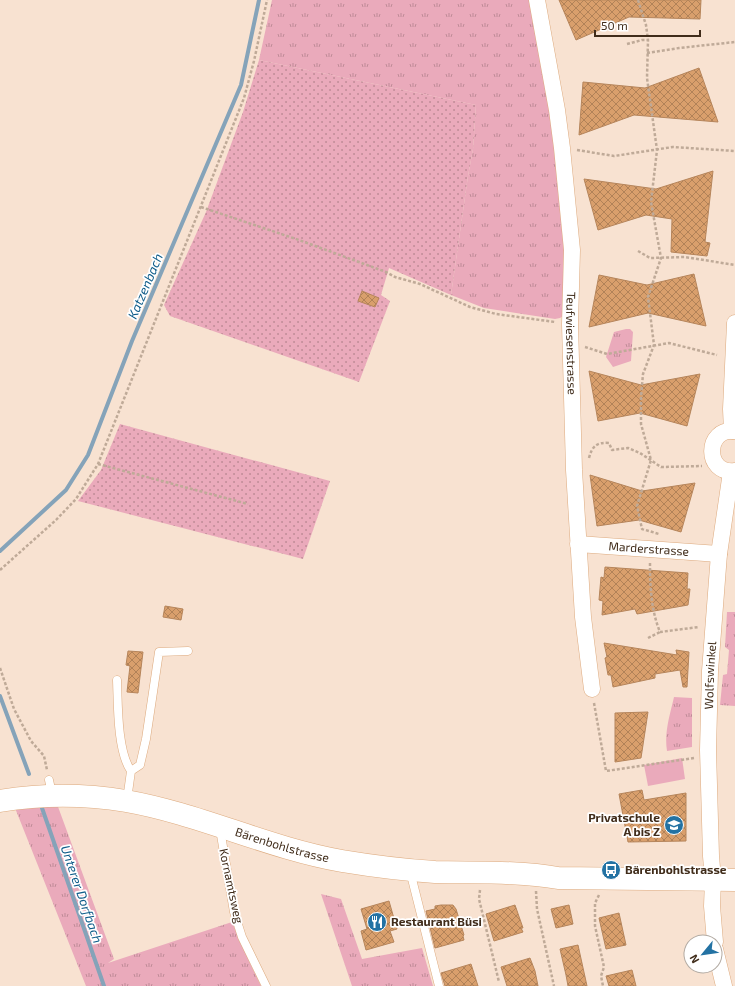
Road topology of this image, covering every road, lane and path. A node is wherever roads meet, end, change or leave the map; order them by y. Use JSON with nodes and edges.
{"nodes":[{"id":1,"x":267,"y":0,"type":"edge"},
{"id":2,"x":536,"y":0,"type":"edge"},
{"id":3,"x":638,"y":0,"type":"edge"},
{"id":4,"x":648,"y":40,"type":"junction"},
{"id":5,"x":735,"y":42,"type":"edge"},
{"id":6,"x":627,"y":44,"type":"dead end"},
{"id":7,"x":648,"y":53,"type":"junction"},
{"id":8,"x":562,"y":148,"type":"junction"},
{"id":9,"x":657,"y":150,"type":"junction"},
{"id":10,"x":735,"y":151,"type":"edge"},
{"id":11,"x":202,"y":207,"type":"junction"},
{"id":12,"x":638,"y":251,"type":"dead end"},
{"id":13,"x":661,"y":258,"type":"junction"},
{"id":14,"x":735,"y":265,"type":"edge"},
{"id":15,"x":735,"y":323,"type":"edge"},
{"id":16,"x":570,"y":324,"type":"junction"},
{"id":17,"x":571,"y":345,"type":"junction"},
{"id":18,"x":654,"y":345,"type":"junction"},
{"id":19,"x":717,"y":355,"type":"dead end"},
{"id":20,"x":733,"y":431,"type":"edge"},
{"id":21,"x":651,"y":460,"type":"junction"},
{"id":22,"x":98,"y":464,"type":"junction"},
{"id":23,"x":704,"y":465,"type":"dead end"},
{"id":24,"x":574,"y":470,"type":"junction"},
{"id":25,"x":733,"y":471,"type":"edge"},
{"id":26,"x":248,"y":504,"type":"dead end"},
{"id":27,"x":642,"y":529,"type":"junction"},
{"id":28,"x":662,"y":535,"type":"dead end"},
{"id":29,"x":578,"y":544,"type":"junction"},
{"id":30,"x":648,"y":549,"type":"junction"},
{"id":31,"x":719,"y":554,"type":"junction"},
{"id":32,"x":0,"y":570,"type":"edge"},
{"id":33,"x":713,"y":626,"type":"junction"},
{"id":34,"x":660,"y":632,"type":"junction"},
{"id":35,"x":648,"y":638,"type":"dead end"},
{"id":36,"x":188,"y":650,"type":"dead end"},
{"id":37,"x":0,"y":668,"type":"edge"},
{"id":38,"x":117,"y":680,"type":"dead end"},
{"id":39,"x":592,"y":689,"type":"joint"},
{"id":40,"x":696,"y":758,"type":"dead end"},
{"id":41,"x":131,"y":771,"type":"junction"},
{"id":42,"x":50,"y":788,"type":"junction"},
{"id":43,"x":0,"y":801,"type":"edge"},
{"id":44,"x":127,"y":801,"type":"junction"},
{"id":45,"x":220,"y":828,"type":"junction"},
{"id":46,"x":410,"y":870,"type":"junction"},
{"id":47,"x":713,"y":880,"type":"junction"},
{"id":48,"x":735,"y":880,"type":"edge"},
{"id":49,"x":536,"y":885,"type":"dead end"},
{"id":50,"x":481,"y":887,"type":"dead end"},
{"id":51,"x":600,"y":893,"type":"dead end"},
{"id":52,"x":714,"y":934,"type":"edge"},
{"id":53,"x":721,"y":974,"type":"edge"},
{"id":54,"x":499,"y":982,"type":"dead end"},
{"id":55,"x":266,"y":986,"type":"edge"},
{"id":56,"x":439,"y":986,"type":"edge"},
{"id":57,"x":554,"y":986,"type":"edge"},
{"id":58,"x":603,"y":986,"type":"edge"},
{"id":59,"x":724,"y":986,"type":"edge"}],
"edges":[{"from":1,"to":11,"type":"path"},
{"from":2,"to":8,"type":"street","name":"Teufwiesenstrasse"},
{"from":3,"to":4,"type":"path"},
{"from":4,"to":6,"type":"path"},
{"from":4,"to":7,"type":"path"},
{"from":5,"to":7,"type":"path"},
{"from":7,"to":9,"type":"path"},
{"from":8,"to":9,"type":"path"},
{"from":8,"to":16,"type":"street","name":"Teufwiesenstrasse"},
{"from":9,"to":10,"type":"path"},
{"from":9,"to":13,"type":"path"},
{"from":11,"to":16,"type":"path"},
{"from":11,"to":22,"type":"path"},
{"from":12,"to":13,"type":"path"},
{"from":13,"to":14,"type":"path"},
{"from":13,"to":18,"type":"path"},
{"from":15,"to":20,"type":"street"},
{"from":16,"to":17,"type":"street","name":"Teufwiesenstrasse"},
{"from":17,"to":18,"type":"path"},
{"from":17,"to":24,"type":"street","name":"Teufwiesenstrasse"},
{"from":18,"to":19,"type":"path"},
{"from":18,"to":21,"type":"path"},
{"from":20,"to":25,"type":"street"},
{"from":21,"to":23,"type":"path"},
{"from":21,"to":24,"type":"path"},
{"from":21,"to":27,"type":"path"},
{"from":22,"to":26,"type":"path"},
{"from":22,"to":32,"type":"path"},
{"from":24,"to":29,"type":"street","name":"Teufwiesenstrasse"},
{"from":25,"to":31,"type":"street","name":"Wolfswinkel"},
{"from":27,"to":28,"type":"path"},
{"from":27,"to":30,"type":"path"},
{"from":29,"to":30,"type":"street","name":"Marderstrasse"},
{"from":29,"to":39,"type":"street","name":"Teufwiesenstrasse"},
{"from":30,"to":31,"type":"street","name":"Marderstrasse"},
{"from":30,"to":34,"type":"path"},
{"from":31,"to":33,"type":"street","name":"Wolfswinkel"},
{"from":33,"to":34,"type":"path"},
{"from":33,"to":47,"type":"street","name":"Wolfswinkel"},
{"from":34,"to":35,"type":"path"},
{"from":36,"to":41,"type":"lane"},
{"from":37,"to":42,"type":"path"},
{"from":38,"to":41,"type":"lane"},
{"from":39,"to":40,"type":"path"},
{"from":41,"to":44,"type":"lane"},
{"from":42,"to":43,"type":"street","name":"Bärenbohlstrasse"},
{"from":42,"to":44,"type":"street","name":"Bärenbohlstrasse"},
{"from":44,"to":45,"type":"street","name":"Bärenbohlstrasse"},
{"from":45,"to":46,"type":"street","name":"Bärenbohlstrasse"},
{"from":45,"to":55,"type":"lane","name":"Kornamtsweg"},
{"from":46,"to":47,"type":"street","name":"Bärenbohlstrasse"},
{"from":46,"to":56,"type":"lane"},
{"from":47,"to":48,"type":"street","name":"Bärenbohlstrasse"},
{"from":47,"to":52,"type":"street","name":"Wolfswinkel"},
{"from":49,"to":57,"type":"path"},
{"from":50,"to":54,"type":"path"},
{"from":51,"to":58,"type":"path"},
{"from":53,"to":59,"type":"street"}]}
